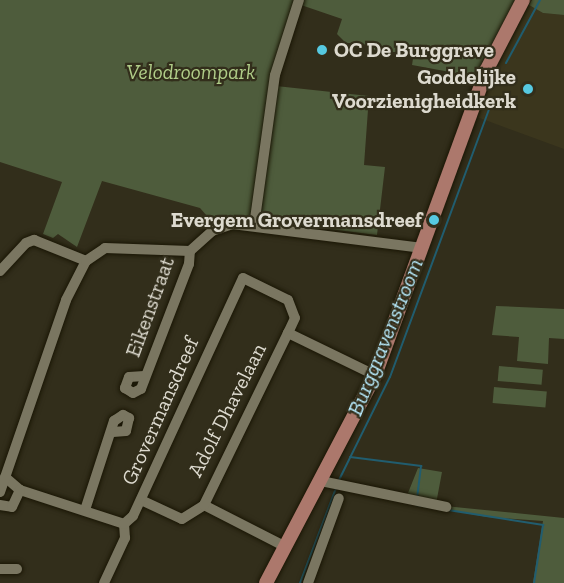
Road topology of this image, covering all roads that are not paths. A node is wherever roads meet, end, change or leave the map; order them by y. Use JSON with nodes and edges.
{"nodes":[{"id":1,"x":299,"y":0,"type":"edge"},
{"id":2,"x":523,"y":0,"type":"edge"},
{"id":3,"x":254,"y":226,"type":"junction"},
{"id":4,"x":422,"y":248,"type":"junction"},
{"id":5,"x":190,"y":251,"type":"junction"},
{"id":6,"x":86,"y":261,"type":"junction"},
{"id":7,"x":0,"y":271,"type":"edge"},
{"id":8,"x":267,"y":289,"type":"joint"},
{"id":9,"x":288,"y":333,"type":"junction"},
{"id":10,"x":375,"y":375,"type":"junction"},
{"id":11,"x":144,"y":376,"type":"dead end"},
{"id":12,"x":113,"y":432,"type":"dead end"},
{"id":13,"x":5,"y":477,"type":"junction"},
{"id":14,"x":332,"y":484,"type":"junction"},
{"id":15,"x":20,"y":490,"type":"junction"},
{"id":16,"x":0,"y":492,"type":"edge"},
{"id":17,"x":339,"y":498,"type":"dead end"},
{"id":18,"x":141,"y":500,"type":"junction"},
{"id":19,"x":0,"y":505,"type":"edge"},
{"id":20,"x":204,"y":505,"type":"junction"},
{"id":21,"x":446,"y":507,"type":"dead end"},
{"id":22,"x":85,"y":510,"type":"junction"},
{"id":23,"x":124,"y":524,"type":"junction"},
{"id":24,"x":286,"y":547,"type":"junction"},
{"id":25,"x":0,"y":569,"type":"edge"},
{"id":26,"x":17,"y":569,"type":"dead end"},
{"id":27,"x":104,"y":583,"type":"edge"},
{"id":28,"x":266,"y":583,"type":"edge"},
{"id":29,"x":308,"y":583,"type":"edge"}],
"edges":[{"from":1,"to":3,"type":"street"},
{"from":2,"to":4,"type":"main road"},
{"from":3,"to":4,"type":"street"},
{"from":3,"to":5,"type":"street"},
{"from":4,"to":10,"type":"main road"},
{"from":5,"to":6,"type":"street"},
{"from":5,"to":11,"type":"street","name":"Eikenstraat"},
{"from":6,"to":7,"type":"street"},
{"from":6,"to":13,"type":"street"},
{"from":8,"to":9,"type":"street","name":"Adolf Dhavelaan"},
{"from":8,"to":18,"type":"street","name":"Grovermansdreef"},
{"from":9,"to":10,"type":"street","name":"Adolf Dhavelaan"},
{"from":9,"to":20,"type":"street","name":"Adolf Dhavelaan"},
{"from":10,"to":14,"type":"main road"},
{"from":12,"to":22,"type":"street"},
{"from":13,"to":15,"type":"street"},
{"from":13,"to":16,"type":"street"},
{"from":14,"to":21,"type":"street"},
{"from":14,"to":24,"type":"main road"},
{"from":15,"to":19,"type":"street"},
{"from":15,"to":22,"type":"street"},
{"from":17,"to":29,"type":"street"},
{"from":18,"to":20,"type":"street","name":"Adolf Dhavelaan"},
{"from":18,"to":23,"type":"street","name":"Grovermansdreef"},
{"from":20,"to":24,"type":"street","name":"Adolf Dhavelaan"},
{"from":22,"to":23,"type":"street"},
{"from":23,"to":27,"type":"street","name":"Grovermansdreef"},
{"from":24,"to":28,"type":"main road"},
{"from":25,"to":26,"type":"street"}]}
